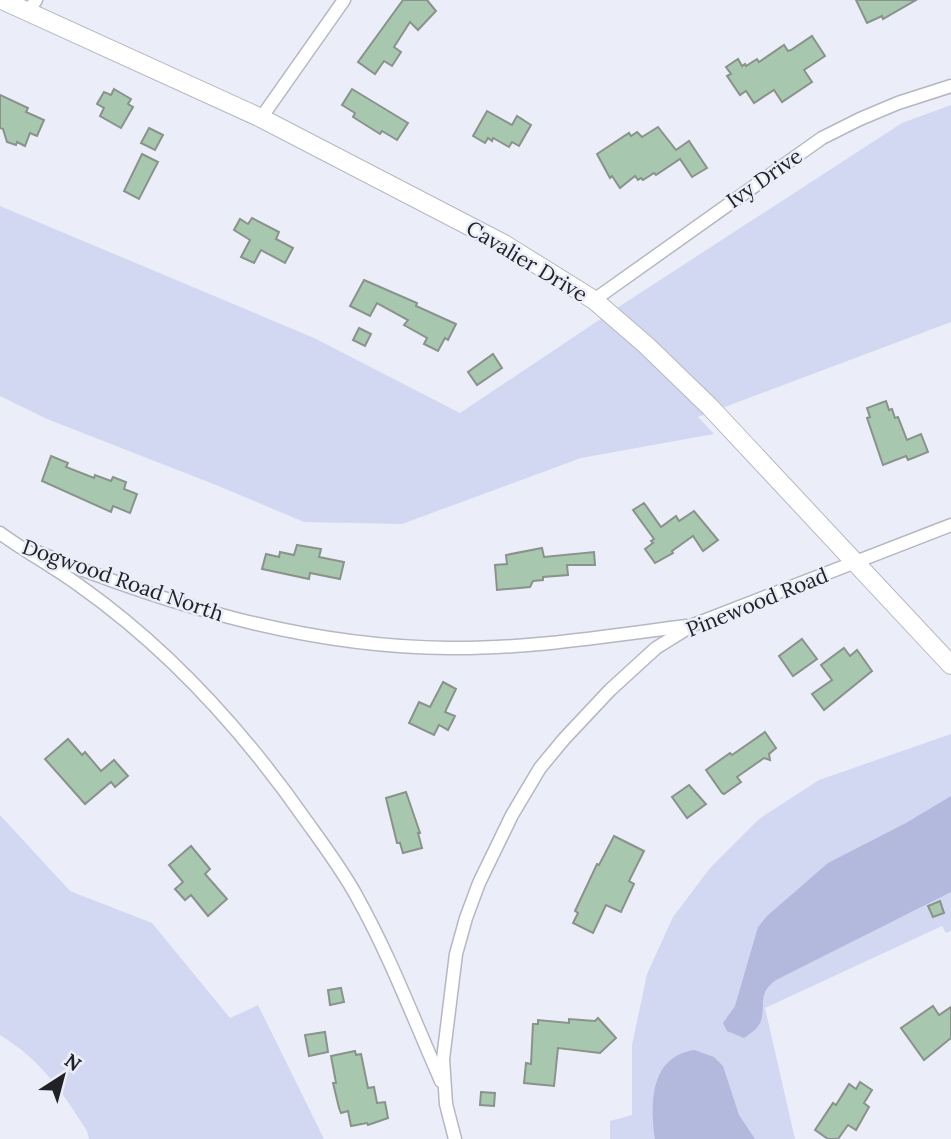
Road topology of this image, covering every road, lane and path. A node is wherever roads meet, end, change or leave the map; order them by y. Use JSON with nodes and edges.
{"nodes":[{"id":1,"x":2,"y":0,"type":"edge"},
{"id":2,"x":344,"y":0,"type":"edge"},
{"id":3,"x":32,"y":6,"type":"edge"},
{"id":4,"x":951,"y":86,"type":"edge"},
{"id":5,"x":261,"y":118,"type":"junction"},
{"id":6,"x":594,"y":300,"type":"junction"},
{"id":7,"x":951,"y":525,"type":"edge"},
{"id":8,"x":6,"y":537,"type":"edge"},
{"id":9,"x":855,"y":563,"type":"junction"},
{"id":10,"x":693,"y":625,"type":"junction"},
{"id":11,"x":951,"y":665,"type":"edge"},
{"id":12,"x":445,"y":1091,"type":"junction"},
{"id":13,"x":455,"y":1139,"type":"edge"}],
"edges":[{"from":1,"to":3,"type":"street","name":"Cavalier Drive"},
{"from":2,"to":5,"type":"street"},
{"from":3,"to":5,"type":"street","name":"Cavalier Drive"},
{"from":4,"to":6,"type":"street","name":"Ivy Drive"},
{"from":5,"to":6,"type":"street","name":"Cavalier Drive"},
{"from":6,"to":9,"type":"street","name":"Cavalier Drive"},
{"from":7,"to":9,"type":"street","name":"Pinewood Road"},
{"from":8,"to":10,"type":"street","name":"Dogwood Road North"},
{"from":8,"to":12,"type":"street"},
{"from":9,"to":10,"type":"street","name":"Pinewood Road"},
{"from":9,"to":11,"type":"street","name":"Cavalier Drive"},
{"from":10,"to":12,"type":"street","name":"Pinewood Road"},
{"from":12,"to":13,"type":"street","name":"Pinewood Road"}]}
